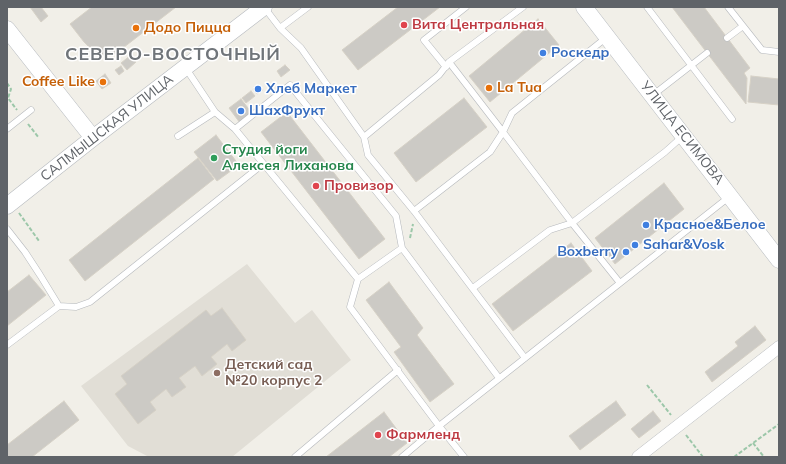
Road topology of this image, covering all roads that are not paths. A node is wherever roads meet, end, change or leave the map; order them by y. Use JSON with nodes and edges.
{"nodes":[{"id":1,"x":264,"y":7,"type":"edge"},
{"id":2,"x":308,"y":7,"type":"edge"},
{"id":3,"x":466,"y":7,"type":"edge"},
{"id":4,"x":523,"y":7,"type":"edge"},
{"id":5,"x":584,"y":7,"type":"edge"},
{"id":6,"x":647,"y":7,"type":"edge"},
{"id":7,"x":728,"y":7,"type":"edge"},
{"id":8,"x":743,"y":26,"type":"junction"},
{"id":9,"x":280,"y":28,"type":"junction"},
{"id":10,"x":7,"y":30,"type":"edge"},
{"id":11,"x":607,"y":37,"type":"junction"},
{"id":12,"x":727,"y":38,"type":"dead end"},
{"id":13,"x":779,"y":52,"type":"edge"},
{"id":14,"x":707,"y":53,"type":"dead end"},
{"id":15,"x":447,"y":65,"type":"junction"},
{"id":16,"x":692,"y":65,"type":"junction"},
{"id":17,"x":185,"y":67,"type":"junction"},
{"id":18,"x":653,"y":96,"type":"junction"},
{"id":19,"x":31,"y":110,"type":"dead end"},
{"id":20,"x":215,"y":112,"type":"junction"},
{"id":21,"x":732,"y":119,"type":"dead end"},
{"id":22,"x":7,"y":128,"type":"edge"},
{"id":23,"x":235,"y":129,"type":"junction"},
{"id":24,"x":503,"y":132,"type":"junction"},
{"id":25,"x":178,"y":136,"type":"dead end"},
{"id":26,"x":364,"y":136,"type":"junction"},
{"id":27,"x":684,"y":136,"type":"junction"},
{"id":28,"x":93,"y":138,"type":"junction"},
{"id":29,"x":263,"y":164,"type":"junction"},
{"id":30,"x":730,"y":196,"type":"junction"},
{"id":31,"x":9,"y":204,"type":"edge"},
{"id":32,"x":414,"y":211,"type":"junction"},
{"id":33,"x":572,"y":223,"type":"junction"},
{"id":34,"x":7,"y":229,"type":"edge"},
{"id":35,"x":402,"y":248,"type":"junction"},
{"id":36,"x":779,"y":260,"type":"edge"},
{"id":37,"x":358,"y":279,"type":"junction"},
{"id":38,"x":620,"y":283,"type":"junction"},
{"id":39,"x":473,"y":288,"type":"junction"},
{"id":40,"x":59,"y":306,"type":"junction"},
{"id":41,"x":7,"y":346,"type":"edge"},
{"id":42,"x":779,"y":347,"type":"edge"},
{"id":43,"x":525,"y":358,"type":"junction"},
{"id":44,"x":398,"y":370,"type":"junction"},
{"id":45,"x":499,"y":378,"type":"junction"},
{"id":46,"x":439,"y":426,"type":"junction"},
{"id":47,"x":295,"y":457,"type":"edge"},
{"id":48,"x":402,"y":457,"type":"edge"},
{"id":49,"x":464,"y":457,"type":"edge"},
{"id":50,"x":638,"y":457,"type":"edge"}],
"edges":[{"from":1,"to":9,"type":"lane"},
{"from":1,"to":17,"type":"street","name":"САЛМЫШСКАЯ УЛИЦА"},
{"from":2,"to":9,"type":"lane"},
{"from":3,"to":15,"type":"lane"},
{"from":4,"to":15,"type":"lane"},
{"from":5,"to":11,"type":"street","name":"УЛИЦА ЕСИМОВА"},
{"from":6,"to":16,"type":"lane"},
{"from":7,"to":8,"type":"lane"},
{"from":8,"to":12,"type":"lane"},
{"from":8,"to":13,"type":"lane"},
{"from":9,"to":26,"type":"lane"},
{"from":10,"to":28,"type":"street"},
{"from":11,"to":18,"type":"street","name":"УЛИЦА ЕСИМОВА"},
{"from":11,"to":24,"type":"lane"},
{"from":14,"to":16,"type":"lane"},
{"from":15,"to":24,"type":"lane"},
{"from":15,"to":26,"type":"lane"},
{"from":16,"to":18,"type":"lane"},
{"from":16,"to":21,"type":"lane"},
{"from":17,"to":20,"type":"lane"},
{"from":17,"to":28,"type":"street","name":"САЛМЫШСКАЯ УЛИЦА"},
{"from":18,"to":27,"type":"street","name":"УЛИЦА ЕСИМОВА"},
{"from":19,"to":22,"type":"lane"},
{"from":20,"to":23,"type":"lane"},
{"from":20,"to":25,"type":"lane"},
{"from":23,"to":29,"type":"lane"},
{"from":23,"to":35,"type":"lane"},
{"from":24,"to":32,"type":"lane"},
{"from":24,"to":33,"type":"lane"},
{"from":26,"to":32,"type":"lane"},
{"from":27,"to":30,"type":"street","name":"УЛИЦА ЕСИМОВА"},
{"from":27,"to":33,"type":"lane"},
{"from":28,"to":31,"type":"street","name":"САЛМЫШСКАЯ УЛИЦА"},
{"from":29,"to":37,"type":"lane"},
{"from":29,"to":40,"type":"lane"},
{"from":30,"to":36,"type":"street","name":"УЛИЦА ЕСИМОВА"},
{"from":30,"to":38,"type":"lane"},
{"from":32,"to":39,"type":"lane"},
{"from":33,"to":38,"type":"lane"},
{"from":33,"to":39,"type":"lane"},
{"from":34,"to":40,"type":"lane"},
{"from":35,"to":37,"type":"lane"},
{"from":35,"to":45,"type":"lane"},
{"from":37,"to":44,"type":"lane"},
{"from":38,"to":43,"type":"lane"},
{"from":39,"to":43,"type":"lane"},
{"from":40,"to":41,"type":"lane"},
{"from":42,"to":50,"type":"street"},
{"from":43,"to":45,"type":"lane"},
{"from":44,"to":46,"type":"lane"},
{"from":44,"to":47,"type":"lane"},
{"from":45,"to":46,"type":"lane"},
{"from":46,"to":48,"type":"lane"},
{"from":46,"to":49,"type":"lane"}]}
